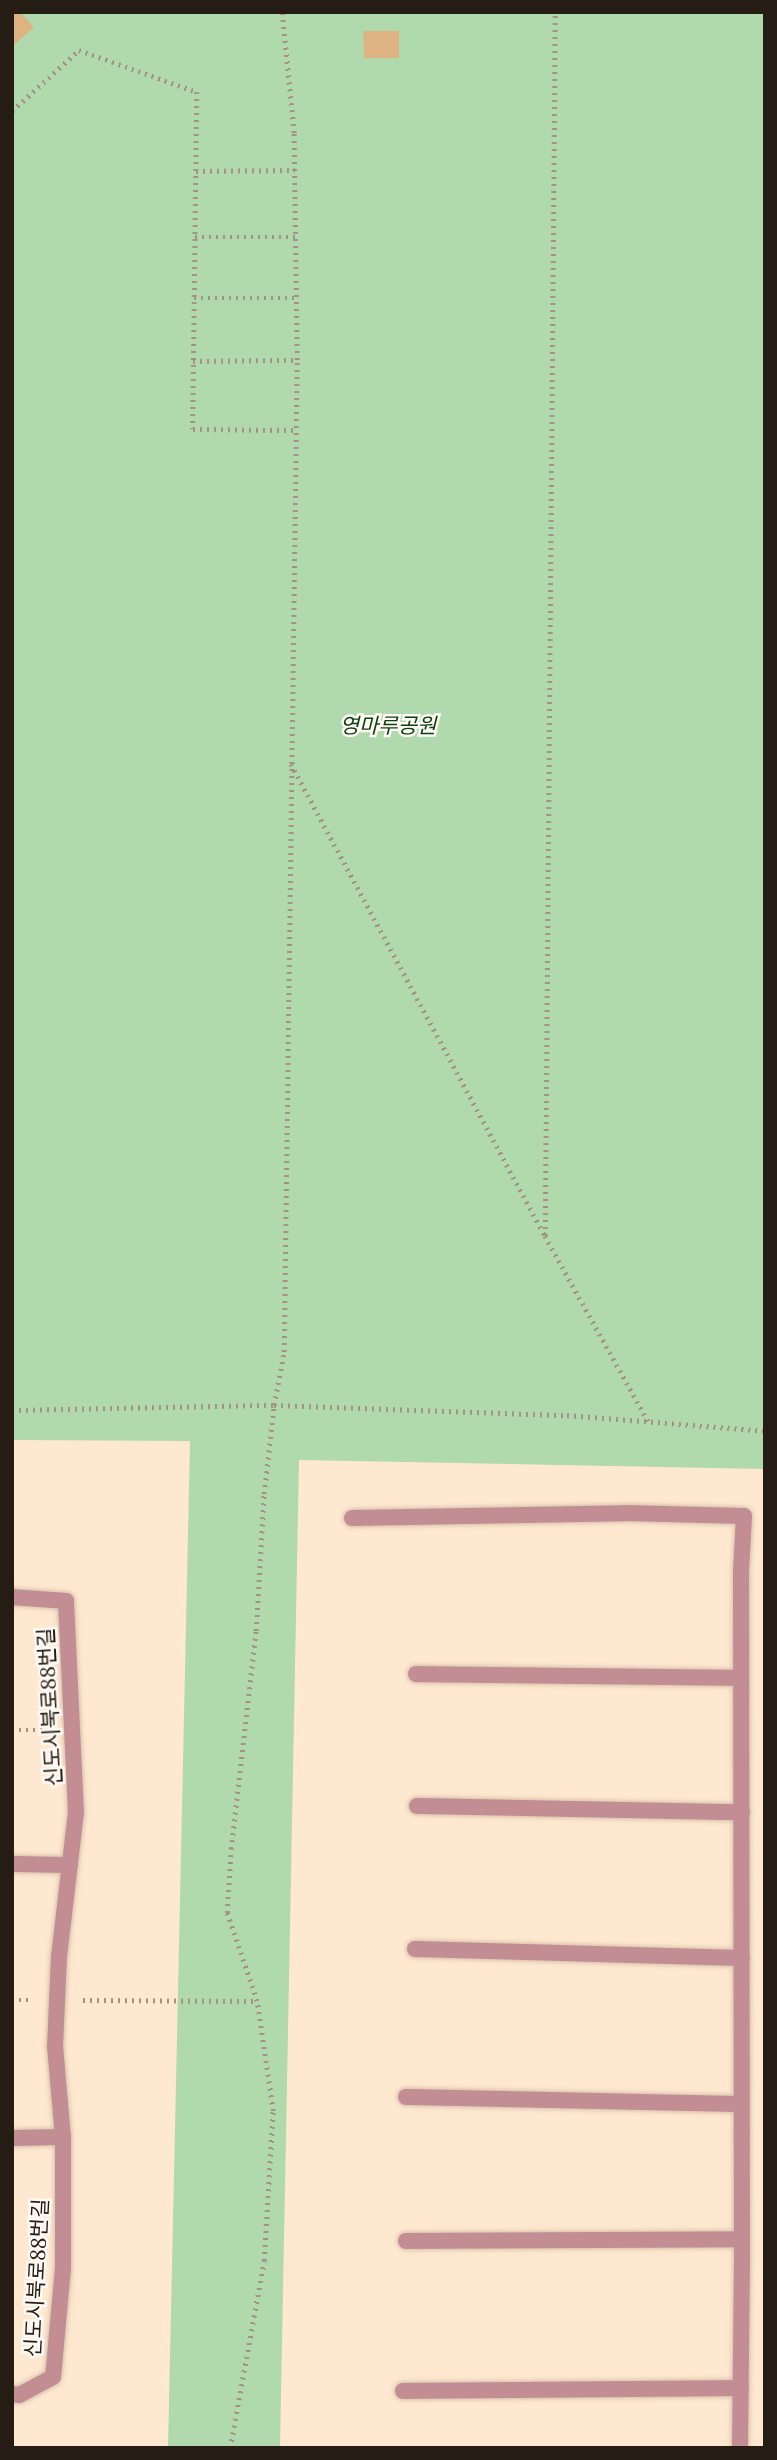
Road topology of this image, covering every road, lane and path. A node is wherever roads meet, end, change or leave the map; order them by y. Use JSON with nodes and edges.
{"nodes":[{"id":1,"x":282,"y":12,"type":"edge"},
{"id":2,"x":555,"y":12,"type":"edge"},
{"id":3,"x":12,"y":111,"type":"edge"},
{"id":4,"x":295,"y":170,"type":"junction"},
{"id":5,"x":196,"y":171,"type":"junction"},
{"id":6,"x":195,"y":237,"type":"junction"},
{"id":7,"x":296,"y":237,"type":"junction"},
{"id":8,"x":194,"y":298,"type":"junction"},
{"id":9,"x":297,"y":298,"type":"junction"},
{"id":10,"x":297,"y":359,"type":"junction"},
{"id":11,"x":193,"y":361,"type":"junction"},
{"id":12,"x":295,"y":430,"type":"junction"},
{"id":13,"x":291,"y":764,"type":"junction"},
{"id":14,"x":545,"y":1236,"type":"junction"},
{"id":15,"x":274,"y":1405,"type":"junction"},
{"id":16,"x":12,"y":1410,"type":"edge"},
{"id":17,"x":648,"y":1420,"type":"junction"},
{"id":18,"x":765,"y":1431,"type":"edge"},
{"id":19,"x":352,"y":1518,"type":"dead end"},
{"id":20,"x":12,"y":1597,"type":"edge"},
{"id":21,"x":416,"y":1674,"type":"dead end"},
{"id":22,"x":741,"y":1678,"type":"junction"},
{"id":23,"x":12,"y":1730,"type":"edge"},
{"id":24,"x":72,"y":1730,"type":"junction"},
{"id":25,"x":417,"y":1806,"type":"dead end"},
{"id":26,"x":742,"y":1812,"type":"junction"},
{"id":27,"x":12,"y":1864,"type":"edge"},
{"id":28,"x":70,"y":1866,"type":"junction"},
{"id":29,"x":415,"y":1949,"type":"dead end"},
{"id":30,"x":742,"y":1958,"type":"junction"},
{"id":31,"x":12,"y":2000,"type":"edge"},
{"id":32,"x":57,"y":2000,"type":"junction"},
{"id":33,"x":257,"y":2001,"type":"junction"},
{"id":34,"x":406,"y":2097,"type":"dead end"},
{"id":35,"x":741,"y":2104,"type":"junction"},
{"id":36,"x":63,"y":2137,"type":"junction"},
{"id":37,"x":12,"y":2138,"type":"edge"},
{"id":38,"x":742,"y":2239,"type":"junction"},
{"id":39,"x":406,"y":2241,"type":"dead end"},
{"id":40,"x":740,"y":2388,"type":"junction"},
{"id":41,"x":403,"y":2391,"type":"dead end"},
{"id":42,"x":12,"y":2394,"type":"edge"},
{"id":43,"x":230,"y":2448,"type":"edge"},
{"id":44,"x":740,"y":2448,"type":"edge"}],
"edges":[{"from":1,"to":4,"type":"path"},
{"from":2,"to":14,"type":"path"},
{"from":3,"to":5,"type":"path"},
{"from":4,"to":5,"type":"path"},
{"from":4,"to":7,"type":"path"},
{"from":5,"to":6,"type":"path"},
{"from":6,"to":7,"type":"path"},
{"from":6,"to":8,"type":"path"},
{"from":7,"to":9,"type":"path"},
{"from":8,"to":9,"type":"path"},
{"from":8,"to":11,"type":"path"},
{"from":9,"to":10,"type":"path"},
{"from":10,"to":11,"type":"path"},
{"from":10,"to":12,"type":"path"},
{"from":11,"to":12,"type":"path"},
{"from":12,"to":13,"type":"path"},
{"from":13,"to":14,"type":"path"},
{"from":13,"to":15,"type":"path"},
{"from":14,"to":17,"type":"path"},
{"from":15,"to":16,"type":"path"},
{"from":15,"to":17,"type":"path"},
{"from":15,"to":33,"type":"path"},
{"from":17,"to":18,"type":"path"},
{"from":19,"to":22,"type":"lane"},
{"from":20,"to":24,"type":"lane","name":"신도시북로88번길"},
{"from":21,"to":22,"type":"lane"},
{"from":22,"to":26,"type":"lane"},
{"from":23,"to":24,"type":"path"},
{"from":24,"to":28,"type":"lane","name":"신도시북로88번길"},
{"from":25,"to":26,"type":"lane"},
{"from":26,"to":30,"type":"lane"},
{"from":27,"to":28,"type":"lane"},
{"from":28,"to":32,"type":"lane","name":"신도시북로88번길"},
{"from":29,"to":30,"type":"lane"},
{"from":30,"to":35,"type":"lane"},
{"from":31,"to":32,"type":"path"},
{"from":32,"to":33,"type":"path"},
{"from":32,"to":36,"type":"lane","name":"신도시북로88번길"},
{"from":33,"to":43,"type":"path"},
{"from":34,"to":35,"type":"lane"},
{"from":35,"to":38,"type":"lane"},
{"from":36,"to":37,"type":"lane"},
{"from":36,"to":42,"type":"lane","name":"신도시북로88번길"},
{"from":38,"to":39,"type":"lane"},
{"from":38,"to":40,"type":"lane"},
{"from":40,"to":41,"type":"lane"},
{"from":40,"to":44,"type":"lane"}]}
